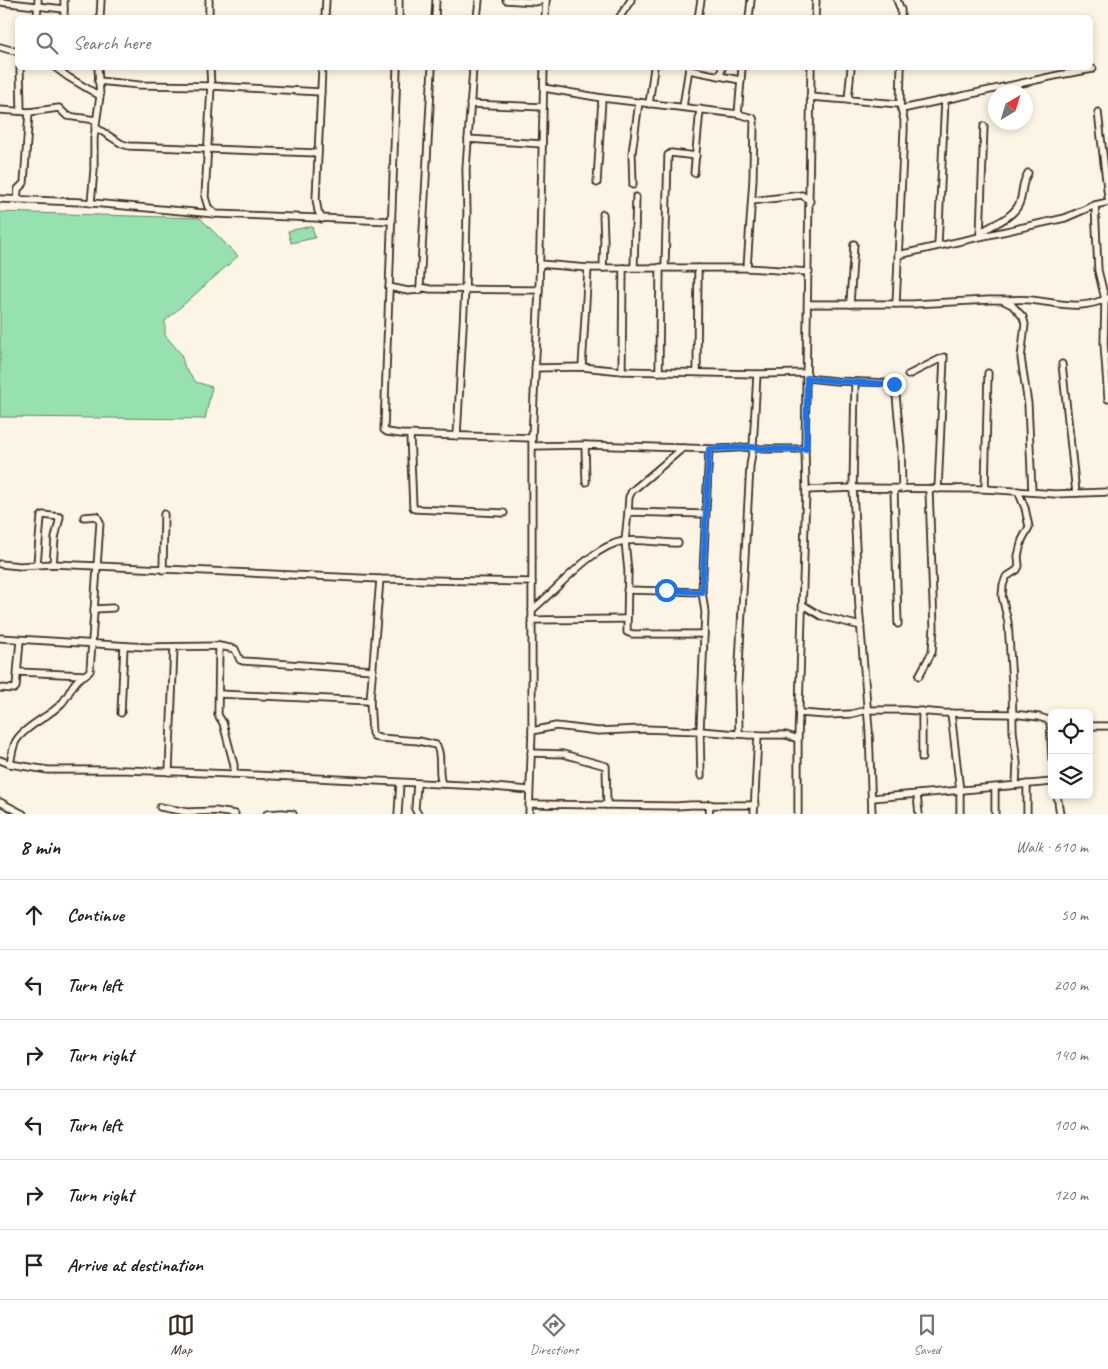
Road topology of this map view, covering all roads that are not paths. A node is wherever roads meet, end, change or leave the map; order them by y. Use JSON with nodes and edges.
{"nodes":[{"id":1,"x":64,"y":0,"type":"edge"},
{"id":2,"x":101,"y":0,"type":"edge"},
{"id":3,"x":209,"y":0,"type":"edge"},
{"id":4,"x":326,"y":0,"type":"edge"},
{"id":5,"x":399,"y":0,"type":"edge"},
{"id":6,"x":436,"y":0,"type":"edge"},
{"id":7,"x":479,"y":0,"type":"edge"},
{"id":8,"x":506,"y":0,"type":"edge"},
{"id":9,"x":546,"y":0,"type":"edge"},
{"id":10,"x":630,"y":0,"type":"edge"},
{"id":11,"x":701,"y":0,"type":"edge"},
{"id":12,"x":751,"y":0,"type":"edge"},
{"id":13,"x":816,"y":0,"type":"edge"},
{"id":14,"x":897,"y":0,"type":"edge"},
{"id":15,"x":0,"y":2,"type":"edge"},
{"id":16,"x":38,"y":3,"type":"edge"},
{"id":17,"x":64,"y":9,"type":"junction"},
{"id":18,"x":64,"y":15,"type":"edge"},
{"id":19,"x":100,"y":15,"type":"edge"},
{"id":20,"x":209,"y":15,"type":"edge"},
{"id":21,"x":325,"y":15,"type":"edge"},
{"id":22,"x":399,"y":15,"type":"edge"},
{"id":23,"x":435,"y":15,"type":"edge"},
{"id":24,"x":478,"y":15,"type":"edge"},
{"id":25,"x":545,"y":15,"type":"edge"},
{"id":26,"x":621,"y":15,"type":"edge"},
{"id":27,"x":698,"y":15,"type":"edge"},
{"id":28,"x":750,"y":15,"type":"edge"},
{"id":29,"x":815,"y":15,"type":"edge"},
{"id":30,"x":901,"y":15,"type":"edge"},
{"id":31,"x":0,"y":47,"type":"edge"},
{"id":32,"x":15,"y":51,"type":"edge"},
{"id":33,"x":20,"y":70,"type":"edge"},
{"id":34,"x":59,"y":70,"type":"edge"},
{"id":35,"x":98,"y":70,"type":"edge"},
{"id":36,"x":210,"y":70,"type":"edge"},
{"id":37,"x":322,"y":70,"type":"edge"},
{"id":38,"x":397,"y":70,"type":"edge"},
{"id":39,"x":432,"y":70,"type":"edge"},
{"id":40,"x":473,"y":70,"type":"edge"},
{"id":41,"x":544,"y":70,"type":"edge"},
{"id":42,"x":654,"y":70,"type":"edge"},
{"id":43,"x":689,"y":70,"type":"edge"},
{"id":44,"x":693,"y":70,"type":"edge"},
{"id":45,"x":722,"y":70,"type":"edge"},
{"id":46,"x":742,"y":70,"type":"edge"},
{"id":47,"x":811,"y":70,"type":"edge"},
{"id":48,"x":851,"y":70,"type":"edge"},
{"id":49,"x":901,"y":70,"type":"edge"},
{"id":50,"x":1087,"y":70,"type":"edge"},
{"id":51,"x":720,"y":76,"type":"junction"},
{"id":52,"x":740,"y":80,"type":"junction"},
{"id":53,"x":98,"y":81,"type":"junction"},
{"id":54,"x":211,"y":86,"type":"junction"},
{"id":55,"x":544,"y":88,"type":"junction"},
{"id":56,"x":321,"y":92,"type":"junction"},
{"id":57,"x":100,"y":96,"type":"junction"},
{"id":58,"x":602,"y":98,"type":"junction"},
{"id":59,"x":810,"y":98,"type":"junction"},
{"id":60,"x":848,"y":100,"type":"junction"},
{"id":61,"x":945,"y":100,"type":"junction"},
{"id":62,"x":638,"y":102,"type":"junction"},
{"id":63,"x":470,"y":104,"type":"junction"},
{"id":64,"x":649,"y":104,"type":"junction"},
{"id":65,"x":543,"y":106,"type":"junction"},
{"id":66,"x":901,"y":106,"type":"junction"},
{"id":67,"x":683,"y":107,"type":"junction"},
{"id":68,"x":700,"y":109,"type":"junction"},
{"id":69,"x":0,"y":110,"type":"edge"},
{"id":70,"x":21,"y":112,"type":"junction"},
{"id":71,"x":29,"y":112,"type":"junction"},
{"id":72,"x":1098,"y":112,"type":"dead end"},
{"id":73,"x":738,"y":114,"type":"junction"},
{"id":74,"x":96,"y":120,"type":"junction"},
{"id":75,"x":984,"y":126,"type":"dead end"},
{"id":76,"x":95,"y":127,"type":"junction"},
{"id":77,"x":468,"y":139,"type":"junction"},
{"id":78,"x":542,"y":144,"type":"junction"},
{"id":79,"x":207,"y":150,"type":"junction"},
{"id":80,"x":318,"y":153,"type":"junction"},
{"id":81,"x":696,"y":156,"type":"junction"},
{"id":82,"x":694,"y":173,"type":"dead end"},
{"id":83,"x":1028,"y":174,"type":"dead end"},
{"id":84,"x":597,"y":183,"type":"dead end"},
{"id":85,"x":633,"y":185,"type":"dead end"},
{"id":86,"x":636,"y":197,"type":"dead end"},
{"id":87,"x":1108,"y":197,"type":"edge"},
{"id":88,"x":0,"y":199,"type":"edge"},
{"id":89,"x":17,"y":200,"type":"junction"},
{"id":90,"x":810,"y":200,"type":"junction"},
{"id":91,"x":752,"y":201,"type":"junction"},
{"id":92,"x":1108,"y":202,"type":"edge"},
{"id":93,"x":91,"y":203,"type":"junction"},
{"id":94,"x":1095,"y":205,"type":"junction"},
{"id":95,"x":215,"y":214,"type":"junction"},
{"id":96,"x":603,"y":214,"type":"dead end"},
{"id":97,"x":322,"y":219,"type":"junction"},
{"id":98,"x":392,"y":221,"type":"junction"},
{"id":99,"x":980,"y":234,"type":"junction"},
{"id":100,"x":854,"y":244,"type":"dead end"},
{"id":101,"x":938,"y":245,"type":"junction"},
{"id":102,"x":898,"y":255,"type":"junction"},
{"id":103,"x":540,"y":264,"type":"junction"},
{"id":104,"x":662,"y":267,"type":"junction"},
{"id":105,"x":588,"y":268,"type":"junction"},
{"id":106,"x":603,"y":268,"type":"junction"},
{"id":107,"x":623,"y":268,"type":"junction"},
{"id":108,"x":634,"y":268,"type":"junction"},
{"id":109,"x":698,"y":268,"type":"junction"},
{"id":110,"x":747,"y":268,"type":"junction"},
{"id":111,"x":809,"y":272,"type":"junction"},
{"id":112,"x":389,"y":287,"type":"junction"},
{"id":113,"x":420,"y":287,"type":"junction"},
{"id":114,"x":465,"y":290,"type":"junction"},
{"id":115,"x":539,"y":290,"type":"junction"},
{"id":116,"x":1107,"y":299,"type":"edge"},
{"id":117,"x":1002,"y":300,"type":"junction"},
{"id":118,"x":808,"y":304,"type":"junction"},
{"id":119,"x":850,"y":304,"type":"junction"},
{"id":120,"x":896,"y":304,"type":"junction"},
{"id":121,"x":1062,"y":364,"type":"dead end"},
{"id":122,"x":535,"y":368,"type":"junction"},
{"id":123,"x":582,"y":368,"type":"junction"},
{"id":124,"x":622,"y":371,"type":"junction"},
{"id":125,"x":659,"y":372,"type":"junction"},
{"id":126,"x":697,"y":372,"type":"junction"},
{"id":127,"x":988,"y":373,"type":"dead end"},
{"id":128,"x":757,"y":374,"type":"junction"},
{"id":129,"x":908,"y":375,"type":"dead end"},
{"id":130,"x":807,"y":376,"type":"junction"},
{"id":131,"x":855,"y":382,"type":"junction"},
{"id":132,"x":1108,"y":399,"type":"edge"},
{"id":133,"x":410,"y":435,"type":"junction"},
{"id":134,"x":457,"y":436,"type":"junction"},
{"id":135,"x":532,"y":438,"type":"junction"},
{"id":136,"x":585,"y":445,"type":"junction"},
{"id":137,"x":534,"y":446,"type":"junction"},
{"id":138,"x":753,"y":447,"type":"junction"},
{"id":139,"x":683,"y":448,"type":"junction"},
{"id":140,"x":709,"y":449,"type":"junction"},
{"id":141,"x":806,"y":449,"type":"junction"},
{"id":142,"x":586,"y":482,"type":"dead end"},
{"id":143,"x":852,"y":488,"type":"junction"},
{"id":144,"x":894,"y":489,"type":"junction"},
{"id":145,"x":902,"y":489,"type":"junction"},
{"id":146,"x":929,"y":489,"type":"junction"},
{"id":147,"x":938,"y":489,"type":"junction"},
{"id":148,"x":985,"y":489,"type":"junction"},
{"id":149,"x":806,"y":490,"type":"junction"},
{"id":150,"x":1018,"y":491,"type":"junction"},
{"id":151,"x":1032,"y":492,"type":"junction"},
{"id":152,"x":1108,"y":492,"type":"edge"},
{"id":153,"x":1076,"y":493,"type":"junction"},
{"id":154,"x":628,"y":512,"type":"junction"},
{"id":155,"x":504,"y":513,"type":"dead end"},
{"id":156,"x":164,"y":514,"type":"dead end"},
{"id":157,"x":705,"y":514,"type":"junction"},
{"id":158,"x":84,"y":517,"type":"dead end"},
{"id":159,"x":625,"y":541,"type":"junction"},
{"id":160,"x":678,"y":543,"type":"dead end"},
{"id":161,"x":0,"y":564,"type":"edge"},
{"id":162,"x":37,"y":564,"type":"junction"},
{"id":163,"x":53,"y":564,"type":"junction"},
{"id":164,"x":96,"y":567,"type":"junction"},
{"id":165,"x":163,"y":570,"type":"junction"},
{"id":166,"x":380,"y":579,"type":"junction"},
{"id":167,"x":532,"y":582,"type":"junction"},
{"id":168,"x":627,"y":590,"type":"junction"},
{"id":169,"x":702,"y":592,"type":"junction"},
{"id":170,"x":803,"y":605,"type":"junction"},
{"id":171,"x":94,"y":608,"type":"junction"},
{"id":172,"x":114,"y":608,"type":"dead end"},
{"id":173,"x":532,"y":610,"type":"junction"},
{"id":174,"x":626,"y":619,"type":"junction"},
{"id":175,"x":531,"y":620,"type":"junction"},
{"id":176,"x":898,"y":624,"type":"dead end"},
{"id":177,"x":861,"y":626,"type":"junction"},
{"id":178,"x":704,"y":634,"type":"junction"},
{"id":179,"x":0,"y":638,"type":"edge"},
{"id":180,"x":20,"y":640,"type":"junction"},
{"id":181,"x":92,"y":644,"type":"junction"},
{"id":182,"x":124,"y":646,"type":"junction"},
{"id":183,"x":219,"y":646,"type":"junction"},
{"id":184,"x":174,"y":647,"type":"junction"},
{"id":185,"x":374,"y":670,"type":"junction"},
{"id":186,"x":18,"y":672,"type":"junction"},
{"id":187,"x":85,"y":675,"type":"junction"},
{"id":188,"x":920,"y":676,"type":"dead end"},
{"id":189,"x":0,"y":688,"type":"edge"},
{"id":190,"x":219,"y":694,"type":"junction"},
{"id":191,"x":370,"y":701,"type":"junction"},
{"id":192,"x":867,"y":710,"type":"junction"},
{"id":193,"x":922,"y":711,"type":"junction"},
{"id":194,"x":121,"y":713,"type":"dead end"},
{"id":195,"x":799,"y":713,"type":"junction"},
{"id":196,"x":951,"y":713,"type":"junction"},
{"id":197,"x":1013,"y":714,"type":"junction"},
{"id":198,"x":1048,"y":720,"type":"edge"},
{"id":199,"x":799,"y":724,"type":"junction"},
{"id":200,"x":1093,"y":726,"type":"edge"},
{"id":201,"x":1108,"y":726,"type":"edge"},
{"id":202,"x":532,"y":731,"type":"junction"},
{"id":203,"x":700,"y":731,"type":"junction"},
{"id":204,"x":739,"y":734,"type":"junction"},
{"id":205,"x":758,"y":735,"type":"junction"},
{"id":206,"x":786,"y":735,"type":"junction"},
{"id":207,"x":798,"y":738,"type":"junction"},
{"id":208,"x":531,"y":753,"type":"junction"},
{"id":209,"x":922,"y":758,"type":"dead end"},
{"id":210,"x":0,"y":760,"type":"edge"},
{"id":211,"x":10,"y":764,"type":"junction"},
{"id":212,"x":169,"y":772,"type":"junction"},
{"id":213,"x":232,"y":774,"type":"junction"},
{"id":214,"x":701,"y":776,"type":"dead end"},
{"id":215,"x":1048,"y":782,"type":"edge"},
{"id":216,"x":400,"y":783,"type":"junction"},
{"id":217,"x":417,"y":784,"type":"junction"},
{"id":218,"x":442,"y":784,"type":"junction"},
{"id":219,"x":1027,"y":784,"type":"junction"},
{"id":220,"x":1016,"y":786,"type":"junction"},
{"id":221,"x":995,"y":788,"type":"junction"},
{"id":222,"x":530,"y":790,"type":"junction"},
{"id":223,"x":960,"y":791,"type":"junction"},
{"id":224,"x":916,"y":795,"type":"junction"},
{"id":225,"x":872,"y":798,"type":"junction"},
{"id":226,"x":1058,"y":799,"type":"edge"},
{"id":227,"x":0,"y":802,"type":"edge"},
{"id":228,"x":529,"y":804,"type":"junction"},
{"id":229,"x":710,"y":804,"type":"junction"},
{"id":230,"x":607,"y":805,"type":"junction"},
{"id":231,"x":755,"y":805,"type":"junction"},
{"id":232,"x":160,"y":807,"type":"dead end"},
{"id":233,"x":23,"y":814,"type":"edge"},
{"id":234,"x":235,"y":814,"type":"edge"},
{"id":235,"x":267,"y":814,"type":"edge"},
{"id":236,"x":293,"y":814,"type":"edge"},
{"id":237,"x":398,"y":814,"type":"edge"},
{"id":238,"x":418,"y":814,"type":"edge"},
{"id":239,"x":529,"y":814,"type":"edge"},
{"id":240,"x":709,"y":814,"type":"edge"},
{"id":241,"x":754,"y":814,"type":"edge"},
{"id":242,"x":798,"y":814,"type":"edge"},
{"id":243,"x":872,"y":814,"type":"edge"},
{"id":244,"x":919,"y":814,"type":"edge"},
{"id":245,"x":960,"y":814,"type":"edge"},
{"id":246,"x":995,"y":814,"type":"edge"},
{"id":247,"x":1027,"y":814,"type":"edge"},
{"id":248,"x":1060,"y":814,"type":"edge"}],
"edges":[{"from":1,"to":17,"type":"street"},
{"from":2,"to":19,"type":"street"},
{"from":3,"to":20,"type":"street"},
{"from":4,"to":21,"type":"street"},
{"from":5,"to":22,"type":"street"},
{"from":6,"to":23,"type":"street"},
{"from":7,"to":24,"type":"street"},
{"from":8,"to":9,"type":"street"},
{"from":9,"to":25,"type":"street"},
{"from":10,"to":26,"type":"street"},
{"from":11,"to":27,"type":"street"},
{"from":12,"to":28,"type":"street"},
{"from":13,"to":29,"type":"street"},
{"from":14,"to":30,"type":"street"},
{"from":15,"to":16,"type":"street"},
{"from":16,"to":17,"type":"street"},
{"from":17,"to":18,"type":"street"},
{"from":31,"to":32,"type":"street"},
{"from":33,"to":70,"type":"street"},
{"from":34,"to":57,"type":"street"},
{"from":35,"to":53,"type":"street"},
{"from":36,"to":54,"type":"street"},
{"from":37,"to":56,"type":"street"},
{"from":38,"to":98,"type":"street"},
{"from":39,"to":113,"type":"street"},
{"from":40,"to":63,"type":"street"},
{"from":41,"to":55,"type":"street"},
{"from":42,"to":64,"type":"street"},
{"from":43,"to":67,"type":"street"},
{"from":44,"to":51,"type":"street"},
{"from":45,"to":51,"type":"street"},
{"from":46,"to":52,"type":"street"},
{"from":47,"to":59,"type":"street"},
{"from":48,"to":60,"type":"street"},
{"from":49,"to":66,"type":"street"},
{"from":50,"to":61,"type":"street"},
{"from":51,"to":52,"type":"street"},
{"from":52,"to":73,"type":"street"},
{"from":53,"to":54,"type":"street"},
{"from":53,"to":57,"type":"street"},
{"from":54,"to":56,"type":"street"},
{"from":54,"to":79,"type":"street"},
{"from":55,"to":58,"type":"street"},
{"from":55,"to":65,"type":"street"},
{"from":56,"to":80,"type":"street"},
{"from":57,"to":74,"type":"street"},
{"from":58,"to":62,"type":"street"},
{"from":58,"to":84,"type":"street"},
{"from":59,"to":60,"type":"street"},
{"from":59,"to":90,"type":"street"},
{"from":60,"to":66,"type":"street"},
{"from":61,"to":66,"type":"street"},
{"from":61,"to":101,"type":"street"},
{"from":62,"to":64,"type":"street"},
{"from":62,"to":85,"type":"street"},
{"from":63,"to":65,"type":"street"},
{"from":63,"to":77,"type":"street"},
{"from":64,"to":67,"type":"street"},
{"from":65,"to":78,"type":"street"},
{"from":66,"to":102,"type":"street"},
{"from":67,"to":68,"type":"street"},
{"from":68,"to":73,"type":"street"},
{"from":68,"to":81,"type":"street"},
{"from":69,"to":70,"type":"street"},
{"from":70,"to":71,"type":"street"},
{"from":71,"to":74,"type":"street"},
{"from":71,"to":89,"type":"street"},
{"from":72,"to":87,"type":"street"},
{"from":73,"to":91,"type":"street"},
{"from":74,"to":76,"type":"street"},
{"from":75,"to":99,"type":"street"},
{"from":76,"to":79,"type":"street"},
{"from":76,"to":93,"type":"street"},
{"from":77,"to":78,"type":"street"},
{"from":77,"to":114,"type":"street"},
{"from":78,"to":103,"type":"street"},
{"from":79,"to":80,"type":"street"},
{"from":79,"to":95,"type":"street"},
{"from":80,"to":97,"type":"street"},
{"from":81,"to":82,"type":"street"},
{"from":81,"to":104,"type":"street"},
{"from":83,"to":99,"type":"street"},
{"from":86,"to":108,"type":"street"},
{"from":88,"to":89,"type":"street"},
{"from":89,"to":93,"type":"street"},
{"from":90,"to":91,"type":"street"},
{"from":90,"to":111,"type":"street"},
{"from":91,"to":110,"type":"street"},
{"from":92,"to":94,"type":"street"},
{"from":93,"to":95,"type":"street"},
{"from":94,"to":99,"type":"street"},
{"from":94,"to":116,"type":"street"},
{"from":95,"to":97,"type":"street"},
{"from":96,"to":106,"type":"street"},
{"from":97,"to":98,"type":"street"},
{"from":98,"to":112,"type":"street"},
{"from":99,"to":101,"type":"street"},
{"from":100,"to":119,"type":"street"},
{"from":101,"to":102,"type":"street"},
{"from":102,"to":120,"type":"street"},
{"from":103,"to":105,"type":"street"},
{"from":103,"to":115,"type":"street"},
{"from":104,"to":108,"type":"street"},
{"from":104,"to":109,"type":"street"},
{"from":104,"to":125,"type":"street"},
{"from":105,"to":106,"type":"street"},
{"from":105,"to":123,"type":"street"},
{"from":106,"to":107,"type":"street"},
{"from":107,"to":108,"type":"street"},
{"from":107,"to":124,"type":"street"},
{"from":109,"to":110,"type":"street"},
{"from":109,"to":126,"type":"street"},
{"from":110,"to":111,"type":"street"},
{"from":111,"to":118,"type":"street"},
{"from":112,"to":113,"type":"street"},
{"from":112,"to":133,"type":"street"},
{"from":113,"to":114,"type":"street"},
{"from":114,"to":115,"type":"street"},
{"from":114,"to":134,"type":"street"},
{"from":115,"to":122,"type":"street"},
{"from":116,"to":117,"type":"street"},
{"from":116,"to":132,"type":"street"},
{"from":117,"to":120,"type":"street"},
{"from":117,"to":151,"type":"street"},
{"from":118,"to":119,"type":"street"},
{"from":118,"to":130,"type":"street"},
{"from":119,"to":120,"type":"street"},
{"from":121,"to":153,"type":"street"},
{"from":122,"to":123,"type":"street"},
{"from":122,"to":135,"type":"street"},
{"from":123,"to":124,"type":"street"},
{"from":124,"to":125,"type":"street"},
{"from":125,"to":126,"type":"street"},
{"from":126,"to":128,"type":"street"},
{"from":127,"to":148,"type":"street"},
{"from":128,"to":130,"type":"street"},
{"from":128,"to":138,"type":"street"},
{"from":129,"to":147,"type":"street"},
{"from":130,"to":131,"type":"street"},
{"from":130,"to":141,"type":"street"},
{"from":131,"to":143,"type":"street"},
{"from":131,"to":145,"type":"street"},
{"from":133,"to":134,"type":"street"},
{"from":133,"to":155,"type":"street"},
{"from":134,"to":135,"type":"street"},
{"from":135,"to":137,"type":"street"},
{"from":136,"to":137,"type":"street"},
{"from":136,"to":139,"type":"street"},
{"from":136,"to":142,"type":"street"},
{"from":137,"to":167,"type":"street"},
{"from":138,"to":140,"type":"street"},
{"from":138,"to":141,"type":"street"},
{"from":138,"to":204,"type":"street"},
{"from":139,"to":140,"type":"street"},
{"from":139,"to":154,"type":"street"},
{"from":140,"to":157,"type":"street"},
{"from":141,"to":149,"type":"street"},
{"from":143,"to":144,"type":"street"},
{"from":143,"to":149,"type":"street"},
{"from":143,"to":177,"type":"street"},
{"from":144,"to":145,"type":"street"},
{"from":144,"to":176,"type":"street"},
{"from":145,"to":146,"type":"street"},
{"from":146,"to":147,"type":"street"},
{"from":146,"to":188,"type":"street"},
{"from":147,"to":148,"type":"street"},
{"from":148,"to":150,"type":"street"},
{"from":149,"to":170,"type":"street"},
{"from":150,"to":151,"type":"street"},
{"from":150,"to":197,"type":"street"},
{"from":151,"to":153,"type":"street"},
{"from":152,"to":153,"type":"street"},
{"from":154,"to":157,"type":"street"},
{"from":154,"to":159,"type":"street"},
{"from":156,"to":165,"type":"street"},
{"from":157,"to":169,"type":"street"},
{"from":158,"to":164,"type":"street"},
{"from":159,"to":160,"type":"street"},
{"from":159,"to":168,"type":"street"},
{"from":159,"to":173,"type":"street"},
{"from":161,"to":162,"type":"street"},
{"from":162,"to":163,"type":"street"},
{"from":162,"to":163,"type":"street"},
{"from":163,"to":164,"type":"street"},
{"from":164,"to":165,"type":"street"},
{"from":164,"to":171,"type":"street"},
{"from":165,"to":166,"type":"street"},
{"from":166,"to":167,"type":"street"},
{"from":166,"to":185,"type":"street"},
{"from":167,"to":173,"type":"street"},
{"from":168,"to":169,"type":"street"},
{"from":168,"to":174,"type":"street"},
{"from":169,"to":178,"type":"street"},
{"from":170,"to":177,"type":"street"},
{"from":170,"to":195,"type":"street"},
{"from":171,"to":172,"type":"street"},
{"from":171,"to":181,"type":"street"},
{"from":173,"to":175,"type":"street"},
{"from":174,"to":175,"type":"street"},
{"from":174,"to":178,"type":"street"},
{"from":175,"to":202,"type":"street"},
{"from":177,"to":192,"type":"street"},
{"from":178,"to":203,"type":"street"},
{"from":179,"to":180,"type":"street"},
{"from":180,"to":181,"type":"street"},
{"from":180,"to":186,"type":"street"},
{"from":181,"to":182,"type":"street"},
{"from":181,"to":187,"type":"street"},
{"from":182,"to":184,"type":"street"},
{"from":182,"to":194,"type":"street"},
{"from":183,"to":184,"type":"street"},
{"from":183,"to":185,"type":"street"},
{"from":183,"to":190,"type":"street"},
{"from":184,"to":212,"type":"street"},
{"from":185,"to":191,"type":"street"},
{"from":186,"to":187,"type":"street"},
{"from":186,"to":189,"type":"street"},
{"from":187,"to":211,"type":"street"},
{"from":190,"to":191,"type":"street"},
{"from":190,"to":213,"type":"street"},
{"from":191,"to":218,"type":"street"},
{"from":192,"to":193,"type":"street"},
{"from":192,"to":195,"type":"street"},
{"from":192,"to":225,"type":"street"},
{"from":193,"to":196,"type":"street"},
{"from":193,"to":209,"type":"street"},
{"from":195,"to":199,"type":"street"},
{"from":196,"to":197,"type":"street"},
{"from":196,"to":223,"type":"street"},
{"from":197,"to":198,"type":"street"},
{"from":197,"to":220,"type":"street"},
{"from":199,"to":206,"type":"street"},
{"from":199,"to":207,"type":"street"},
{"from":200,"to":201,"type":"street"},
{"from":202,"to":203,"type":"street"},
{"from":202,"to":208,"type":"street"},
{"from":203,"to":204,"type":"street"},
{"from":203,"to":214,"type":"street"},
{"from":204,"to":205,"type":"street"},
{"from":205,"to":206,"type":"street"},
{"from":205,"to":231,"type":"street"},
{"from":206,"to":207,"type":"street"},
{"from":207,"to":242,"type":"street"},
{"from":208,"to":222,"type":"street"},
{"from":208,"to":230,"type":"street"},
{"from":210,"to":211,"type":"street"},
{"from":211,"to":212,"type":"street"},
{"from":212,"to":213,"type":"street"},
{"from":213,"to":216,"type":"street"},
{"from":215,"to":219,"type":"street"},
{"from":216,"to":217,"type":"street"},
{"from":216,"to":237,"type":"street"},
{"from":217,"to":218,"type":"street"},
{"from":217,"to":238,"type":"street"},
{"from":218,"to":222,"type":"street"},
{"from":219,"to":220,"type":"street"},
{"from":219,"to":247,"type":"street"},
{"from":220,"to":221,"type":"street"},
{"from":221,"to":223,"type":"street"},
{"from":221,"to":246,"type":"street"},
{"from":222,"to":228,"type":"street"},
{"from":223,"to":224,"type":"street"},
{"from":223,"to":245,"type":"street"},
{"from":224,"to":225,"type":"street"},
{"from":224,"to":244,"type":"street"},
{"from":225,"to":243,"type":"street"},
{"from":226,"to":248,"type":"street"},
{"from":227,"to":233,"type":"street"},
{"from":228,"to":230,"type":"street"},
{"from":228,"to":239,"type":"street"},
{"from":229,"to":230,"type":"street"},
{"from":229,"to":231,"type":"street"},
{"from":229,"to":240,"type":"street"},
{"from":231,"to":241,"type":"street"},
{"from":232,"to":234,"type":"street"},
{"from":235,"to":236,"type":"street"}]}
